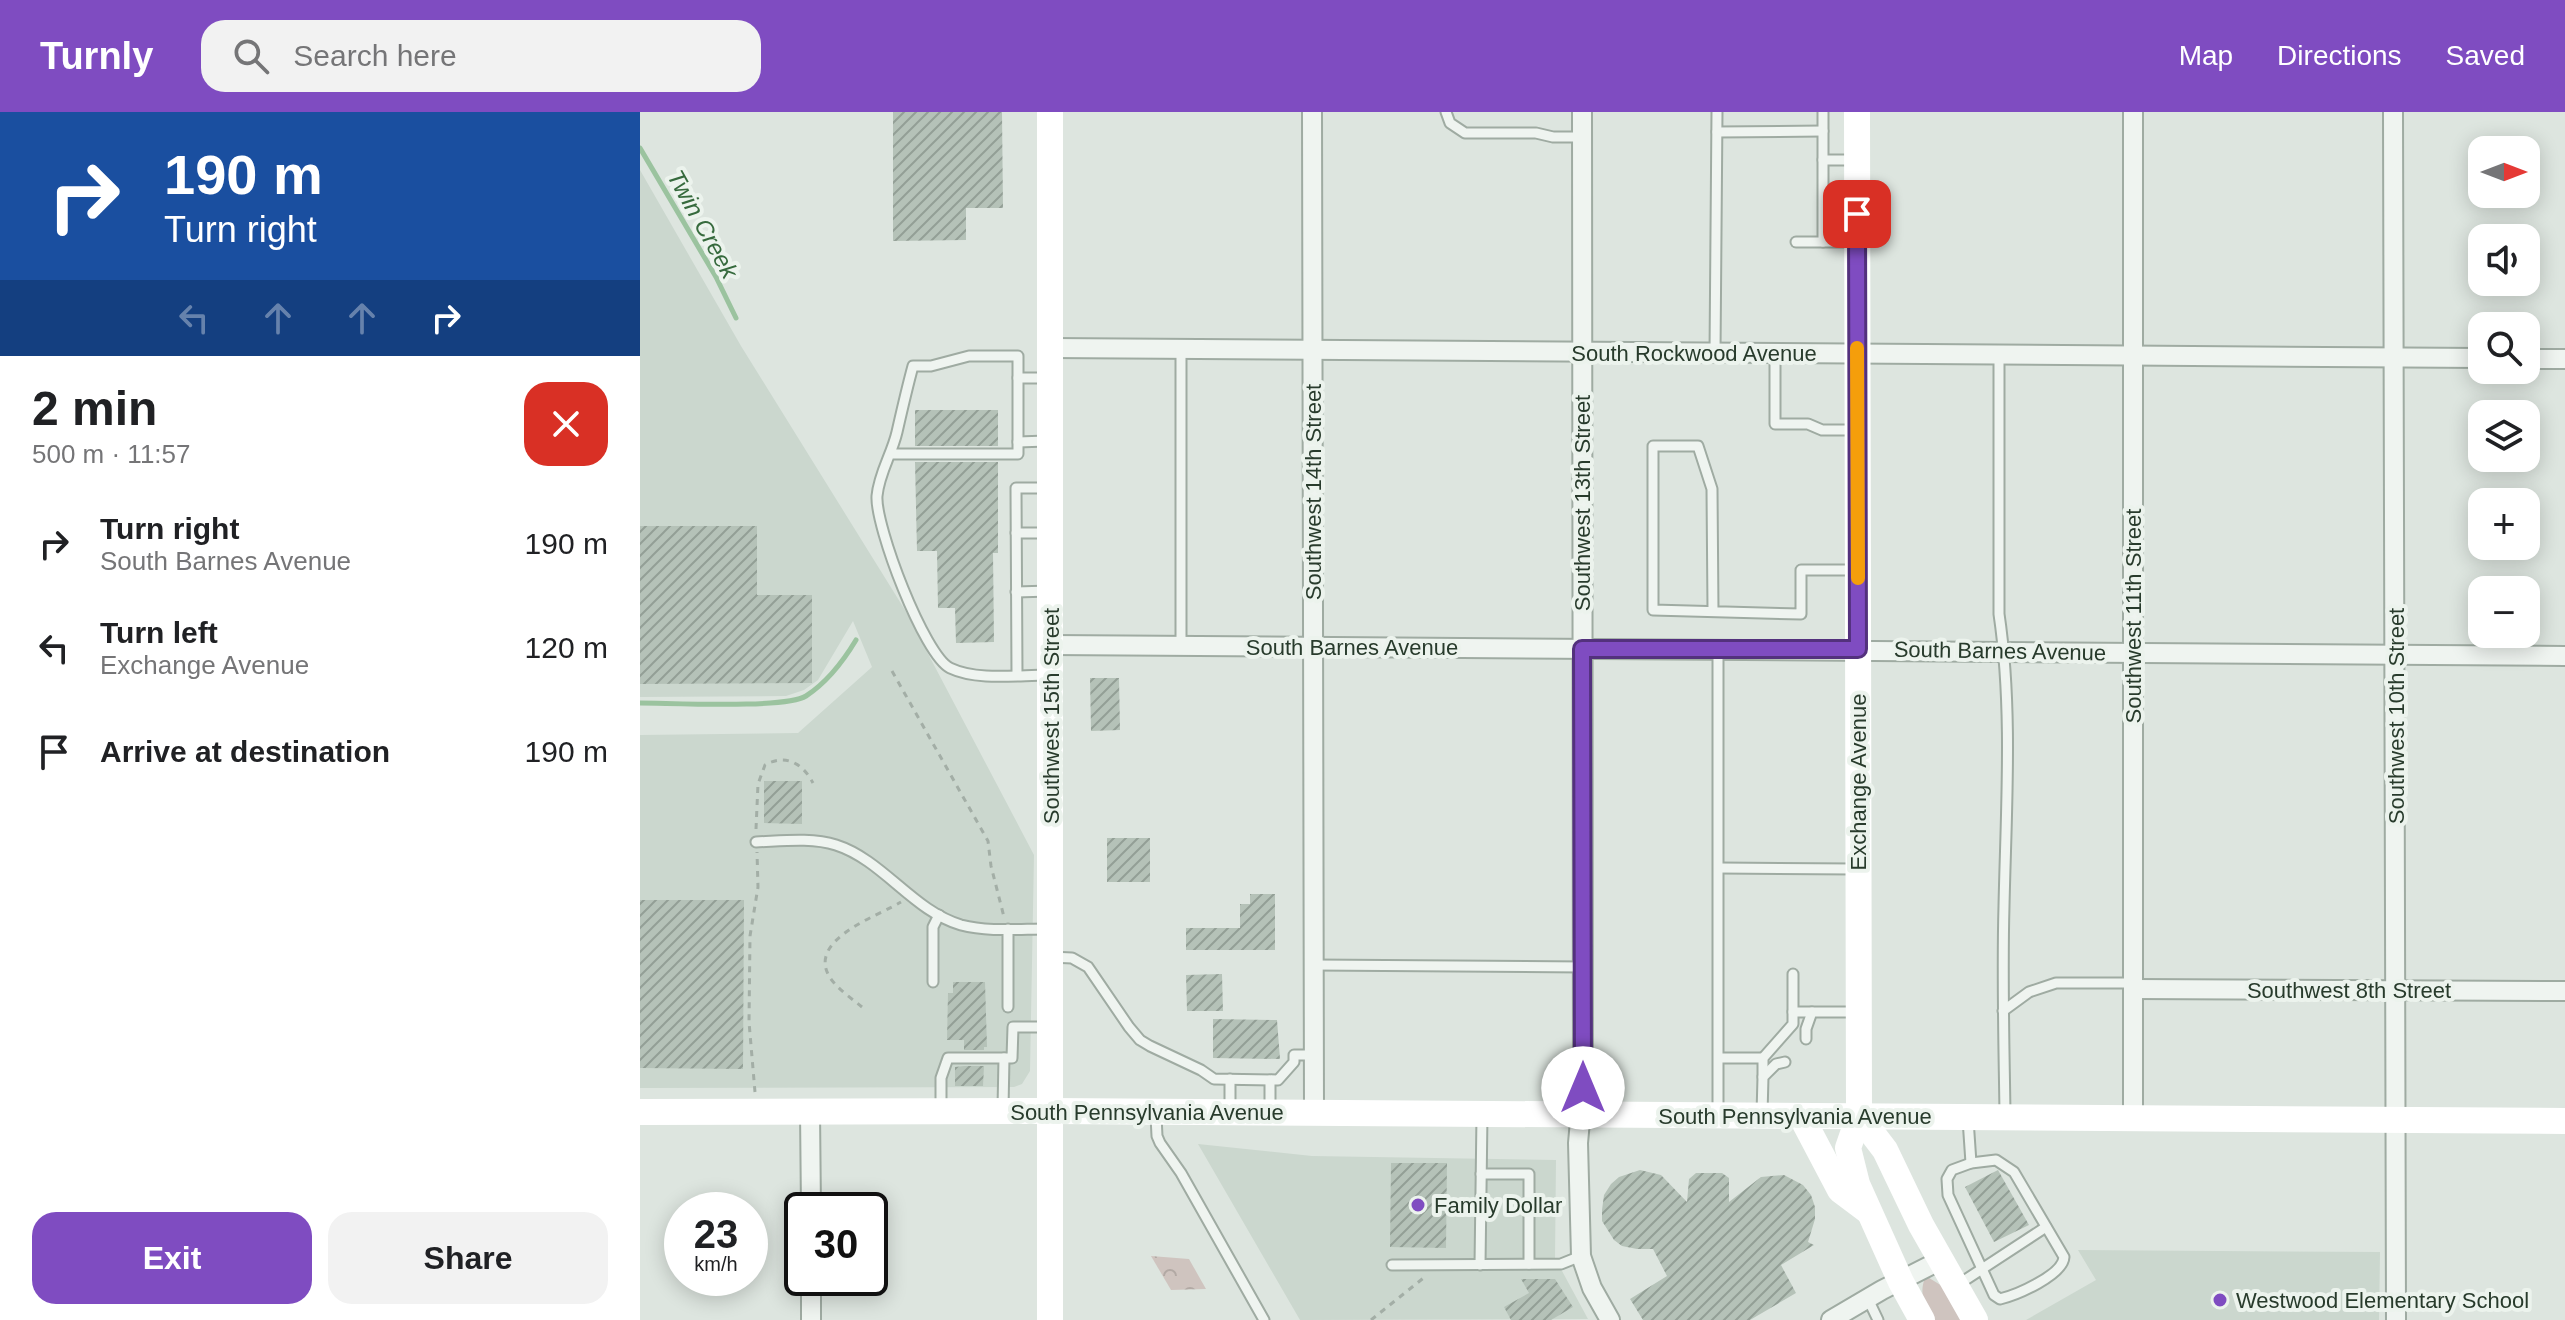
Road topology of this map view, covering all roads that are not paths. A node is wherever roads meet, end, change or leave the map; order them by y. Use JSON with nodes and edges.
{"nodes":[{"id":1,"x":1050,"y":112,"type":"edge"},
{"id":2,"x":1312,"y":112,"type":"edge"},
{"id":3,"x":1446,"y":112,"type":"edge"},
{"id":4,"x":1582,"y":112,"type":"edge"},
{"id":5,"x":1717,"y":112,"type":"edge"},
{"id":6,"x":1823,"y":112,"type":"edge"},
{"id":7,"x":1857,"y":112,"type":"edge"},
{"id":8,"x":2133,"y":112,"type":"edge"},
{"id":9,"x":2393,"y":112,"type":"edge"},
{"id":10,"x":1823,"y":131,"type":"junction"},
{"id":11,"x":1717,"y":132,"type":"junction"},
{"id":12,"x":1582,"y":137,"type":"junction"},
{"id":13,"x":1823,"y":160,"type":"junction"},
{"id":14,"x":1857,"y":160,"type":"junction"},
{"id":15,"x":1796,"y":242,"type":"dead end"},
{"id":16,"x":1823,"y":242,"type":"junction"},
{"id":17,"x":1857,"y":242,"type":"junction"},
{"id":18,"x":1051,"y":348,"type":"junction"},
{"id":19,"x":1181,"y":350,"type":"junction"},
{"id":20,"x":1313,"y":351,"type":"junction"},
{"id":21,"x":1582,"y":353,"type":"junction"},
{"id":22,"x":1715,"y":353,"type":"junction"},
{"id":23,"x":1775,"y":353,"type":"junction"},
{"id":24,"x":1857,"y":353,"type":"junction"},
{"id":25,"x":1999,"y":354,"type":"junction"},
{"id":26,"x":2133,"y":355,"type":"junction"},
{"id":27,"x":2395,"y":357,"type":"junction"},
{"id":28,"x":2468,"y":358,"type":"edge"},
{"id":29,"x":2540,"y":359,"type":"edge"},
{"id":30,"x":2565,"y":359,"type":"edge"},
{"id":31,"x":1018,"y":378,"type":"junction"},
{"id":32,"x":1051,"y":378,"type":"junction"},
{"id":33,"x":1858,"y":430,"type":"junction"},
{"id":34,"x":1051,"y":441,"type":"junction"},
{"id":35,"x":1018,"y":442,"type":"junction"},
{"id":36,"x":890,"y":454,"type":"junction"},
{"id":37,"x":1050,"y":488,"type":"junction"},
{"id":38,"x":1016,"y":533,"type":"junction"},
{"id":39,"x":1050,"y":533,"type":"junction"},
{"id":40,"x":1858,"y":570,"type":"junction"},
{"id":41,"x":1050,"y":591,"type":"junction"},
{"id":42,"x":1016,"y":592,"type":"junction"},
{"id":43,"x":1713,"y":610,"type":"junction"},
{"id":44,"x":1051,"y":645,"type":"junction"},
{"id":45,"x":1181,"y":646,"type":"junction"},
{"id":46,"x":1314,"y":647,"type":"junction"},
{"id":47,"x":1718,"y":648,"type":"junction"},
{"id":48,"x":1582,"y":649,"type":"junction"},
{"id":49,"x":1858,"y":649,"type":"junction"},
{"id":50,"x":2004,"y":651,"type":"junction"},
{"id":51,"x":2133,"y":652,"type":"junction"},
{"id":52,"x":2396,"y":654,"type":"junction"},
{"id":53,"x":2565,"y":656,"type":"edge"},
{"id":54,"x":1017,"y":675,"type":"junction"},
{"id":55,"x":1051,"y":675,"type":"junction"},
{"id":56,"x":756,"y":842,"type":"road end"},
{"id":57,"x":1719,"y":868,"type":"junction"},
{"id":58,"x":1858,"y":869,"type":"junction"},
{"id":59,"x":939,"y":915,"type":"junction"},
{"id":60,"x":1008,"y":929,"type":"junction"},
{"id":61,"x":1050,"y":929,"type":"junction"},
{"id":62,"x":1050,"y":957,"type":"junction"},
{"id":63,"x":1314,"y":965,"type":"junction"},
{"id":64,"x":1583,"y":967,"type":"junction"},
{"id":65,"x":1793,"y":974,"type":"dead end"},
{"id":66,"x":933,"y":982,"type":"dead end"},
{"id":67,"x":2134,"y":986,"type":"junction"},
{"id":68,"x":2396,"y":991,"type":"junction"},
{"id":69,"x":2565,"y":991,"type":"edge"},
{"id":70,"x":1008,"y":1007,"type":"dead end"},
{"id":71,"x":2003,"y":1011,"type":"junction"},
{"id":72,"x":1793,"y":1012,"type":"junction"},
{"id":73,"x":1812,"y":1012,"type":"junction"},
{"id":74,"x":1858,"y":1012,"type":"junction"},
{"id":75,"x":1050,"y":1027,"type":"junction"},
{"id":76,"x":1803,"y":1033,"type":"dead end"},
{"id":77,"x":1314,"y":1055,"type":"junction"},
{"id":78,"x":1004,"y":1058,"type":"junction"},
{"id":79,"x":1719,"y":1058,"type":"junction"},
{"id":80,"x":1763,"y":1058,"type":"junction"},
{"id":81,"x":1780,"y":1060,"type":"dead end"},
{"id":82,"x":1763,"y":1077,"type":"junction"},
{"id":83,"x":1230,"y":1079,"type":"junction"},
{"id":84,"x":1270,"y":1080,"type":"junction"},
{"id":85,"x":941,"y":1111,"type":"junction"},
{"id":86,"x":1003,"y":1111,"type":"junction"},
{"id":87,"x":1051,"y":1111,"type":"junction"},
{"id":88,"x":640,"y":1112,"type":"edge"},
{"id":89,"x":810,"y":1112,"type":"junction"},
{"id":90,"x":1156,"y":1112,"type":"junction"},
{"id":91,"x":1230,"y":1113,"type":"junction"},
{"id":92,"x":1270,"y":1113,"type":"junction"},
{"id":93,"x":1314,"y":1113,"type":"junction"},
{"id":94,"x":1482,"y":1115,"type":"junction"},
{"id":95,"x":1580,"y":1116,"type":"junction"},
{"id":96,"x":1718,"y":1116,"type":"junction"},
{"id":97,"x":1801,"y":1116,"type":"junction"},
{"id":98,"x":1859,"y":1116,"type":"junction"},
{"id":99,"x":1968,"y":1116,"type":"junction"},
{"id":100,"x":1762,"y":1117,"type":"junction"},
{"id":101,"x":2005,"y":1117,"type":"junction"},
{"id":102,"x":2133,"y":1119,"type":"junction"},
{"id":103,"x":2396,"y":1120,"type":"junction"},
{"id":104,"x":2565,"y":1121,"type":"edge"},
{"id":105,"x":1971,"y":1163,"type":"junction"},
{"id":106,"x":1481,"y":1174,"type":"junction"},
{"id":107,"x":811,"y":1192,"type":"edge"},
{"id":108,"x":1868,"y":1211,"type":"junction"},
{"id":109,"x":2046,"y":1227,"type":"junction"},
{"id":110,"x":1581,"y":1256,"type":"junction"},
{"id":111,"x":1941,"y":1260,"type":"junction"},
{"id":112,"x":1529,"y":1264,"type":"junction"},
{"id":113,"x":1392,"y":1265,"type":"dead end"},
{"id":114,"x":1480,"y":1265,"type":"junction"},
{"id":115,"x":1983,"y":1270,"type":"junction"},
{"id":116,"x":1901,"y":1282,"type":"junction"},
{"id":117,"x":1956,"y":1285,"type":"junction"},
{"id":118,"x":811,"y":1296,"type":"edge"},
{"id":119,"x":1868,"y":1299,"type":"junction"},
{"id":120,"x":811,"y":1320,"type":"edge"},
{"id":121,"x":1050,"y":1320,"type":"edge"},
{"id":122,"x":1264,"y":1320,"type":"edge"},
{"id":123,"x":1610,"y":1320,"type":"edge"},
{"id":124,"x":1831,"y":1320,"type":"edge"},
{"id":125,"x":1878,"y":1320,"type":"edge"},
{"id":126,"x":1922,"y":1320,"type":"edge"},
{"id":127,"x":1975,"y":1320,"type":"edge"},
{"id":128,"x":2396,"y":1320,"type":"edge"}],
"edges":[{"from":1,"to":18,"type":"main road","name":"Southwest 15th Street"},
{"from":2,"to":20,"type":"street","name":"Southwest 14th Street"},
{"from":3,"to":12,"type":"lane"},
{"from":4,"to":12,"type":"street","name":"Southwest 13th Street"},
{"from":5,"to":11,"type":"lane"},
{"from":6,"to":10,"type":"lane"},
{"from":7,"to":14,"type":"main road","name":"Exchange Avenue"},
{"from":8,"to":26,"type":"street","name":"Southwest 11th Street"},
{"from":9,"to":27,"type":"street","name":"Southwest 10th Street"},
{"from":10,"to":11,"type":"lane"},
{"from":10,"to":13,"type":"lane"},
{"from":11,"to":22,"type":"lane"},
{"from":12,"to":21,"type":"street","name":"Southwest 13th Street"},
{"from":13,"to":14,"type":"lane"},
{"from":13,"to":16,"type":"lane"},
{"from":14,"to":17,"type":"main road","name":"Exchange Avenue"},
{"from":15,"to":16,"type":"lane"},
{"from":16,"to":17,"type":"lane"},
{"from":17,"to":24,"type":"main road","name":"Exchange Avenue"},
{"from":18,"to":19,"type":"street","name":"South Rockwood Avenue"},
{"from":18,"to":32,"type":"main road","name":"Southwest 15th Street"},
{"from":19,"to":20,"type":"street","name":"South Rockwood Avenue"},
{"from":19,"to":45,"type":"lane"},
{"from":20,"to":21,"type":"street","name":"South Rockwood Avenue"},
{"from":20,"to":46,"type":"street","name":"Southwest 14th Street"},
{"from":21,"to":22,"type":"street","name":"South Rockwood Avenue"},
{"from":21,"to":48,"type":"street","name":"Southwest 13th Street"},
{"from":22,"to":23,"type":"street","name":"South Rockwood Avenue"},
{"from":23,"to":24,"type":"street","name":"South Rockwood Avenue"},
{"from":23,"to":33,"type":"lane"},
{"from":24,"to":25,"type":"street","name":"South Rockwood Avenue"},
{"from":24,"to":33,"type":"main road","name":"Exchange Avenue"},
{"from":25,"to":26,"type":"street","name":"South Rockwood Avenue"},
{"from":25,"to":50,"type":"lane"},
{"from":26,"to":27,"type":"street","name":"South Rockwood Avenue"},
{"from":26,"to":51,"type":"street","name":"Southwest 11th Street"},
{"from":27,"to":28,"type":"street","name":"South Rockwood Avenue"},
{"from":27,"to":52,"type":"street","name":"Southwest 10th Street"},
{"from":29,"to":30,"type":"street"},
{"from":31,"to":32,"type":"lane"},
{"from":31,"to":35,"type":"lane"},
{"from":31,"to":36,"type":"lane"},
{"from":32,"to":34,"type":"main road","name":"Southwest 15th Street"},
{"from":33,"to":40,"type":"main road","name":"Exchange Avenue"},
{"from":34,"to":35,"type":"lane"},
{"from":34,"to":37,"type":"main road","name":"Southwest 15th Street"},
{"from":35,"to":36,"type":"lane"},
{"from":36,"to":54,"type":"lane"},
{"from":37,"to":38,"type":"lane"},
{"from":37,"to":39,"type":"main road","name":"Southwest 15th Street"},
{"from":38,"to":39,"type":"lane"},
{"from":38,"to":42,"type":"lane"},
{"from":39,"to":41,"type":"main road","name":"Southwest 15th Street"},
{"from":40,"to":43,"type":"lane"},
{"from":40,"to":49,"type":"main road","name":"Exchange Avenue"},
{"from":41,"to":42,"type":"lane"},
{"from":41,"to":44,"type":"main road","name":"Southwest 15th Street"},
{"from":42,"to":54,"type":"lane"},
{"from":43,"to":43,"type":"lane"},
{"from":44,"to":45,"type":"street","name":"South Barnes Avenue"},
{"from":44,"to":55,"type":"main road","name":"Southwest 15th Street"},
{"from":45,"to":46,"type":"street","name":"South Barnes Avenue"},
{"from":46,"to":48,"type":"street","name":"South Barnes Avenue"},
{"from":46,"to":63,"type":"street","name":"Southwest 14th Street"},
{"from":47,"to":48,"type":"street","name":"South Barnes Avenue"},
{"from":47,"to":49,"type":"street","name":"South Barnes Avenue"},
{"from":47,"to":57,"type":"lane"},
{"from":48,"to":64,"type":"street","name":"Southwest 13th Street"},
{"from":49,"to":50,"type":"street","name":"South Barnes Avenue"},
{"from":49,"to":58,"type":"main road","name":"Exchange Avenue"},
{"from":50,"to":51,"type":"street","name":"South Barnes Avenue"},
{"from":50,"to":71,"type":"lane"},
{"from":51,"to":52,"type":"street","name":"South Barnes Avenue"},
{"from":51,"to":67,"type":"street","name":"Southwest 11th Street"},
{"from":52,"to":53,"type":"street","name":"South Barnes Avenue"},
{"from":52,"to":68,"type":"street","name":"Southwest 10th Street"},
{"from":54,"to":55,"type":"lane"},
{"from":55,"to":61,"type":"main road","name":"Southwest 15th Street"},
{"from":56,"to":59,"type":"lane"},
{"from":57,"to":58,"type":"lane"},
{"from":57,"to":79,"type":"lane"},
{"from":58,"to":74,"type":"main road","name":"Exchange Avenue"},
{"from":59,"to":60,"type":"lane"},
{"from":59,"to":66,"type":"lane"},
{"from":60,"to":61,"type":"lane"},
{"from":60,"to":70,"type":"lane"},
{"from":61,"to":62,"type":"main road","name":"Southwest 15th Street"},
{"from":62,"to":75,"type":"main road","name":"Southwest 15th Street"},
{"from":62,"to":83,"type":"lane"},
{"from":63,"to":64,"type":"lane"},
{"from":63,"to":77,"type":"street","name":"Southwest 14th Street"},
{"from":64,"to":95,"type":"street","name":"Southwest 13th Street"},
{"from":65,"to":72,"type":"lane"},
{"from":67,"to":68,"type":"street","name":"Southwest 8th Street"},
{"from":67,"to":71,"type":"lane"},
{"from":67,"to":102,"type":"street","name":"Southwest 11th Street"},
{"from":68,"to":69,"type":"street","name":"Southwest 8th Street"},
{"from":68,"to":103,"type":"street","name":"Southwest 10th Street"},
{"from":71,"to":101,"type":"lane"},
{"from":72,"to":73,"type":"lane"},
{"from":72,"to":80,"type":"lane"},
{"from":73,"to":74,"type":"lane"},
{"from":73,"to":76,"type":"lane"},
{"from":74,"to":98,"type":"main road","name":"Exchange Avenue"},
{"from":75,"to":78,"type":"lane"},
{"from":75,"to":87,"type":"main road","name":"Southwest 15th Street"},
{"from":77,"to":84,"type":"lane"},
{"from":77,"to":93,"type":"street","name":"Southwest 14th Street"},
{"from":78,"to":85,"type":"lane"},
{"from":78,"to":86,"type":"lane"},
{"from":79,"to":80,"type":"lane"},
{"from":79,"to":96,"type":"lane"},
{"from":80,"to":82,"type":"lane"},
{"from":81,"to":82,"type":"lane"},
{"from":82,"to":100,"type":"lane"},
{"from":83,"to":84,"type":"lane"},
{"from":83,"to":91,"type":"lane"},
{"from":84,"to":92,"type":"lane"},
{"from":85,"to":86,"type":"main road","name":"South Pennsylvania Avenue"},
{"from":85,"to":89,"type":"main road","name":"South Pennsylvania Avenue"},
{"from":86,"to":87,"type":"main road","name":"South Pennsylvania Avenue"},
{"from":87,"to":90,"type":"main road","name":"South Pennsylvania Avenue"},
{"from":87,"to":121,"type":"main road","name":"Southwest 15th Street"},
{"from":88,"to":89,"type":"main road","name":"South Pennsylvania Avenue"},
{"from":89,"to":107,"type":"street"},
{"from":90,"to":91,"type":"main road","name":"South Pennsylvania Avenue"},
{"from":90,"to":122,"type":"lane"},
{"from":91,"to":92,"type":"main road","name":"South Pennsylvania Avenue"},
{"from":92,"to":93,"type":"main road","name":"South Pennsylvania Avenue"},
{"from":93,"to":94,"type":"main road","name":"South Pennsylvania Avenue"},
{"from":94,"to":95,"type":"main road","name":"South Pennsylvania Avenue"},
{"from":94,"to":106,"type":"lane"},
{"from":95,"to":96,"type":"main road","name":"South Pennsylvania Avenue"},
{"from":95,"to":110,"type":"street","name":"Southwest 13th Street"},
{"from":96,"to":100,"type":"main road","name":"South Pennsylvania Avenue"},
{"from":97,"to":98,"type":"main road","name":"South Pennsylvania Avenue"},
{"from":97,"to":100,"type":"main road","name":"South Pennsylvania Avenue"},
{"from":97,"to":108,"type":"main road"},
{"from":98,"to":99,"type":"main road","name":"South Pennsylvania Avenue"},
{"from":98,"to":108,"type":"main road","name":"Exchange Avenue"},
{"from":98,"to":111,"type":"main road"},
{"from":99,"to":101,"type":"main road","name":"South Pennsylvania Avenue"},
{"from":99,"to":105,"type":"lane"},
{"from":101,"to":102,"type":"main road","name":"South Pennsylvania Avenue"},
{"from":102,"to":103,"type":"main road","name":"South Pennsylvania Avenue"},
{"from":103,"to":104,"type":"main road","name":"South Pennsylvania Avenue"},
{"from":103,"to":128,"type":"street","name":"Southwest 10th Street"},
{"from":105,"to":109,"type":"lane"},
{"from":105,"to":115,"type":"lane"},
{"from":106,"to":112,"type":"lane"},
{"from":106,"to":114,"type":"lane"},
{"from":108,"to":116,"type":"main road","name":"Exchange Avenue"},
{"from":109,"to":115,"type":"lane"},
{"from":109,"to":115,"type":"lane"},
{"from":110,"to":112,"type":"lane"},
{"from":110,"to":123,"type":"street","name":"Southwest 13th Street"},
{"from":111,"to":116,"type":"street"},
{"from":111,"to":117,"type":"main road"},
{"from":112,"to":114,"type":"lane"},
{"from":113,"to":114,"type":"lane"},
{"from":115,"to":117,"type":"lane"},
{"from":116,"to":119,"type":"street"},
{"from":116,"to":126,"type":"main road","name":"Exchange Avenue"},
{"from":117,"to":127,"type":"main road"},
{"from":118,"to":120,"type":"street"},
{"from":119,"to":124,"type":"street"},
{"from":119,"to":125,"type":"lane"}]}
